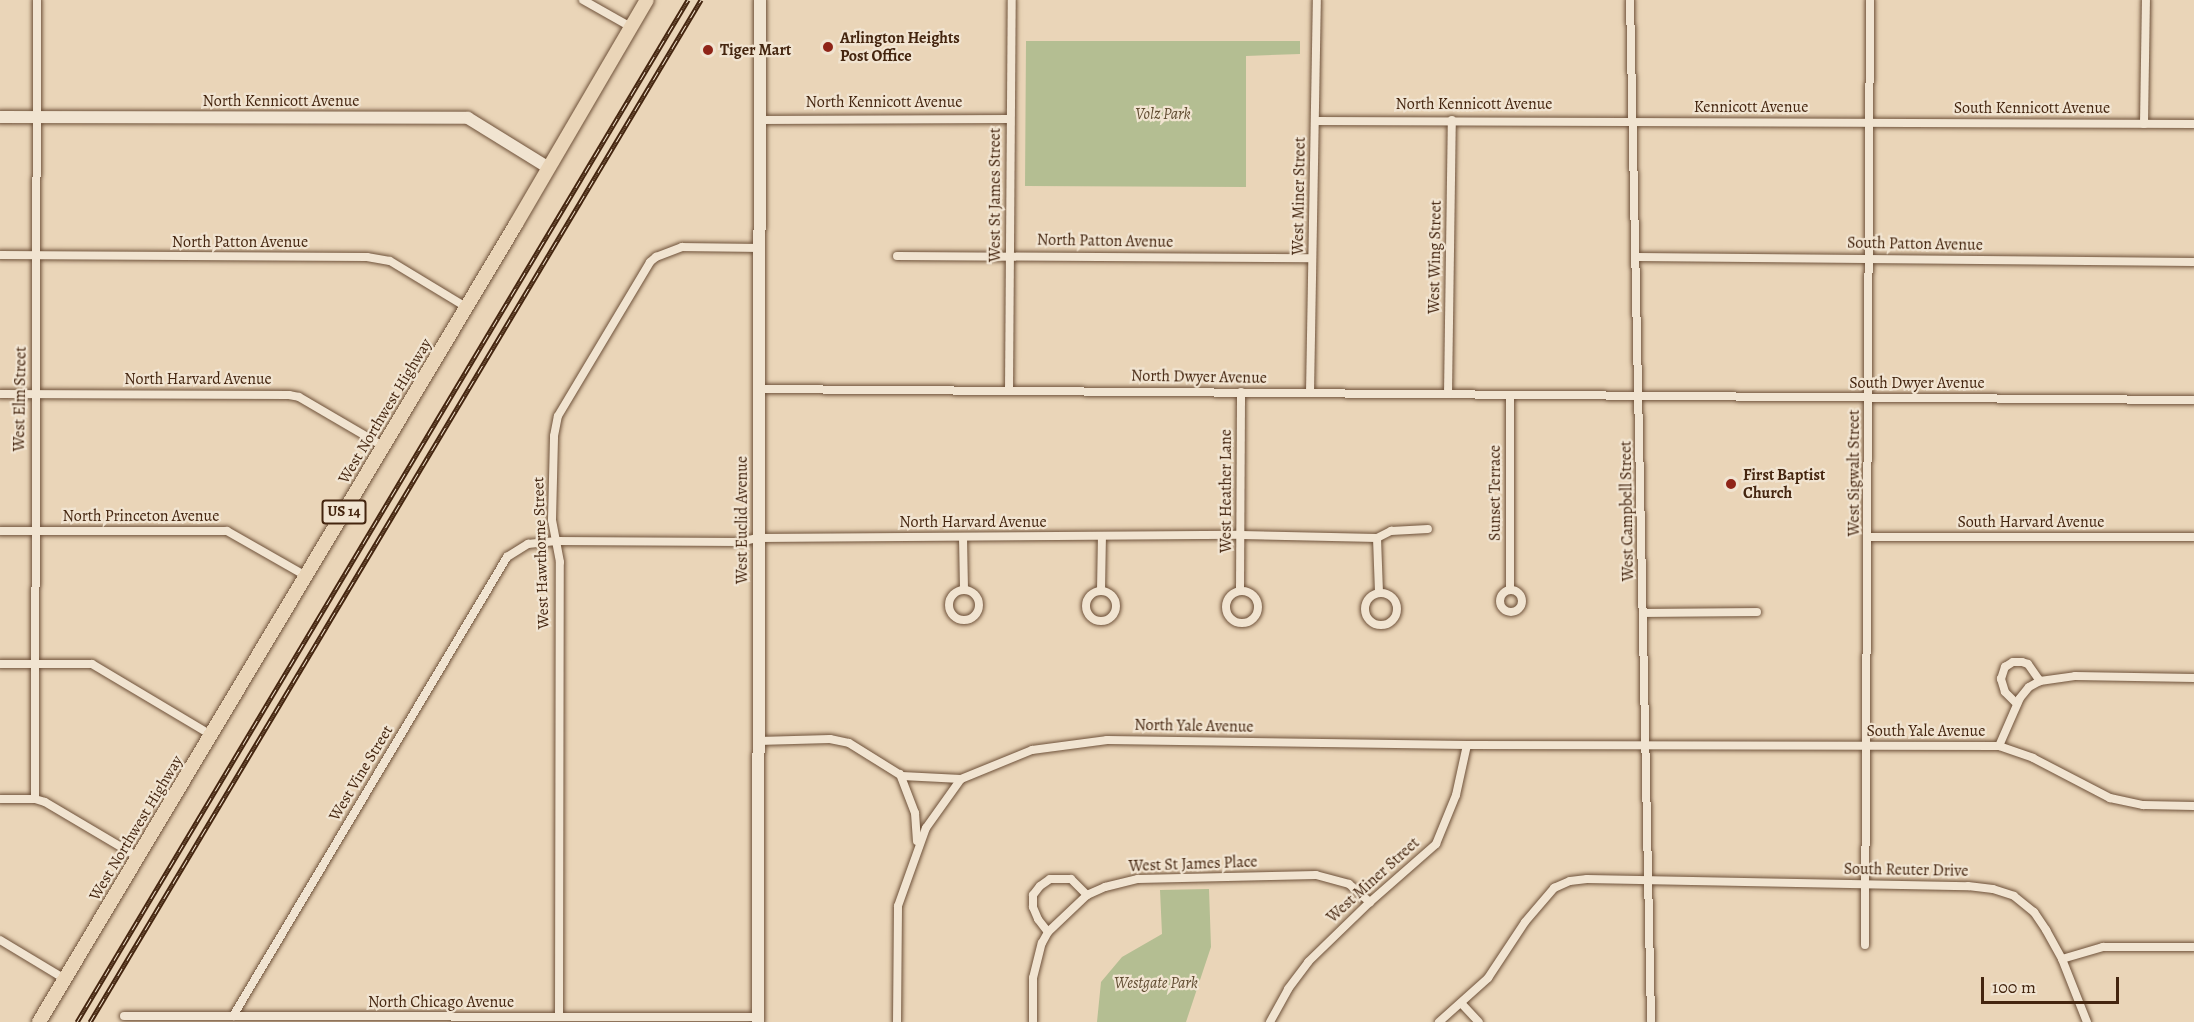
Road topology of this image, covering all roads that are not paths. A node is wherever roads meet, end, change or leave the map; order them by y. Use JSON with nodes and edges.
{"nodes":[{"id":1,"x":37,"y":0,"type":"edge"},
{"id":2,"x":583,"y":0,"type":"edge"},
{"id":3,"x":647,"y":0,"type":"edge"},
{"id":4,"x":758,"y":0,"type":"edge"},
{"id":5,"x":1012,"y":0,"type":"edge"},
{"id":6,"x":1317,"y":0,"type":"edge"},
{"id":7,"x":1630,"y":0,"type":"edge"},
{"id":8,"x":1870,"y":0,"type":"edge"},
{"id":9,"x":2146,"y":0,"type":"edge"},
{"id":10,"x":631,"y":27,"type":"junction"},
{"id":11,"x":0,"y":117,"type":"edge"},
{"id":12,"x":37,"y":117,"type":"junction"},
{"id":13,"x":1010,"y":119,"type":"junction"},
{"id":14,"x":758,"y":120,"type":"junction"},
{"id":15,"x":1452,"y":120,"type":"junction"},
{"id":16,"x":1633,"y":120,"type":"junction"},
{"id":17,"x":1315,"y":121,"type":"junction"},
{"id":18,"x":1870,"y":123,"type":"junction"},
{"id":19,"x":2144,"y":124,"type":"junction"},
{"id":20,"x":2194,"y":124,"type":"edge"},
{"id":21,"x":549,"y":168,"type":"junction"},
{"id":22,"x":758,"y":248,"type":"junction"},
{"id":23,"x":0,"y":255,"type":"edge"},
{"id":24,"x":37,"y":255,"type":"junction"},
{"id":25,"x":1009,"y":255,"type":"junction"},
{"id":26,"x":897,"y":256,"type":"dead end"},
{"id":27,"x":1636,"y":257,"type":"junction"},
{"id":28,"x":1312,"y":258,"type":"junction"},
{"id":29,"x":1869,"y":258,"type":"junction"},
{"id":30,"x":2194,"y":262,"type":"edge"},
{"id":31,"x":466,"y":306,"type":"junction"},
{"id":32,"x":758,"y":389,"type":"junction"},
{"id":33,"x":1009,"y":390,"type":"junction"},
{"id":34,"x":1241,"y":392,"type":"junction"},
{"id":35,"x":1311,"y":393,"type":"junction"},
{"id":36,"x":0,"y":394,"type":"edge"},
{"id":37,"x":35,"y":394,"type":"junction"},
{"id":38,"x":1448,"y":394,"type":"junction"},
{"id":39,"x":1510,"y":395,"type":"junction"},
{"id":40,"x":1640,"y":396,"type":"junction"},
{"id":41,"x":1870,"y":398,"type":"junction"},
{"id":42,"x":2194,"y":400,"type":"edge"},
{"id":43,"x":383,"y":446,"type":"junction"},
{"id":44,"x":1428,"y":529,"type":"dead end"},
{"id":45,"x":0,"y":531,"type":"edge"},
{"id":46,"x":33,"y":531,"type":"junction"},
{"id":47,"x":1241,"y":535,"type":"junction"},
{"id":48,"x":1102,"y":536,"type":"junction"},
{"id":49,"x":963,"y":537,"type":"junction"},
{"id":50,"x":1869,"y":537,"type":"junction"},
{"id":51,"x":2194,"y":537,"type":"edge"},
{"id":52,"x":758,"y":538,"type":"junction"},
{"id":53,"x":1377,"y":538,"type":"junction"},
{"id":54,"x":556,"y":541,"type":"junction"},
{"id":55,"x":518,"y":549,"type":"joint"},
{"id":56,"x":306,"y":576,"type":"junction"},
{"id":57,"x":964,"y":590,"type":"dead end"},
{"id":58,"x":1510,"y":590,"type":"dead end"},
{"id":59,"x":1101,"y":591,"type":"dead end"},
{"id":60,"x":1240,"y":591,"type":"dead end"},
{"id":61,"x":1379,"y":593,"type":"dead end"},
{"id":62,"x":1757,"y":612,"type":"dead end"},
{"id":63,"x":1644,"y":613,"type":"junction"},
{"id":64,"x":0,"y":664,"type":"edge"},
{"id":65,"x":36,"y":664,"type":"junction"},
{"id":66,"x":2194,"y":678,"type":"edge"},
{"id":67,"x":2040,"y":681,"type":"junction"},
{"id":68,"x":2017,"y":704,"type":"junction"},
{"id":69,"x":211,"y":735,"type":"junction"},
{"id":70,"x":758,"y":741,"type":"junction"},
{"id":71,"x":1645,"y":744,"type":"junction"},
{"id":72,"x":1467,"y":745,"type":"junction"},
{"id":73,"x":1867,"y":746,"type":"junction"},
{"id":74,"x":1999,"y":746,"type":"junction"},
{"id":75,"x":900,"y":774,"type":"junction"},
{"id":76,"x":960,"y":779,"type":"junction"},
{"id":77,"x":0,"y":799,"type":"edge"},
{"id":78,"x":34,"y":799,"type":"junction"},
{"id":79,"x":2194,"y":806,"type":"edge"},
{"id":80,"x":916,"y":851,"type":"junction"},
{"id":81,"x":138,"y":857,"type":"junction"},
{"id":82,"x":1649,"y":880,"type":"junction"},
{"id":83,"x":1866,"y":884,"type":"junction"},
{"id":84,"x":1087,"y":895,"type":"junction"},
{"id":85,"x":1370,"y":902,"type":"junction"},
{"id":86,"x":1048,"y":932,"type":"junction"},
{"id":87,"x":0,"y":940,"type":"edge"},
{"id":88,"x":1865,"y":945,"type":"dead end"},
{"id":89,"x":2194,"y":947,"type":"edge"},
{"id":90,"x":2062,"y":959,"type":"junction"},
{"id":91,"x":65,"y":979,"type":"junction"},
{"id":92,"x":1461,"y":1003,"type":"junction"},
{"id":93,"x":124,"y":1016,"type":"dead end"},
{"id":94,"x":233,"y":1016,"type":"junction"},
{"id":95,"x":559,"y":1017,"type":"junction"},
{"id":96,"x":391,"y":1020,"type":"edge"},
{"id":97,"x":758,"y":1020,"type":"edge"},
{"id":98,"x":39,"y":1022,"type":"edge"},
{"id":99,"x":897,"y":1022,"type":"edge"},
{"id":100,"x":1033,"y":1022,"type":"edge"},
{"id":101,"x":1270,"y":1022,"type":"edge"},
{"id":102,"x":1439,"y":1022,"type":"edge"},
{"id":103,"x":1479,"y":1022,"type":"edge"},
{"id":104,"x":1652,"y":1022,"type":"edge"},
{"id":105,"x":2086,"y":1022,"type":"edge"}],
"edges":[{"from":1,"to":12,"type":"street","name":"West Elm Street"},
{"from":2,"to":10,"type":"street"},
{"from":3,"to":10,"type":"main road","name":"West Northwest Highway","number":"US 14"},
{"from":4,"to":14,"type":"main road","name":"West Euclid Avenue"},
{"from":5,"to":13,"type":"street","name":"West St James Street"},
{"from":6,"to":17,"type":"street","name":"West Miner Street"},
{"from":7,"to":16,"type":"street","name":"West Campbell Street"},
{"from":8,"to":18,"type":"street","name":"West Sigwalt Street"},
{"from":9,"to":19,"type":"street"},
{"from":10,"to":21,"type":"main road","name":"West Northwest Highway","number":"US 14"},
{"from":11,"to":12,"type":"main road","name":"North Kennicott Avenue"},
{"from":12,"to":21,"type":"main road","name":"North Kennicott Avenue"},
{"from":12,"to":24,"type":"street","name":"West Elm Street"},
{"from":13,"to":14,"type":"street","name":"North Kennicott Avenue"},
{"from":13,"to":25,"type":"street","name":"West St James Street"},
{"from":14,"to":22,"type":"main road","name":"West Euclid Avenue"},
{"from":15,"to":16,"type":"street","name":"North Kennicott Avenue"},
{"from":15,"to":17,"type":"street","name":"North Kennicott Avenue"},
{"from":15,"to":38,"type":"street","name":"West Wing Street"},
{"from":16,"to":18,"type":"street","name":"Kennicott Avenue"},
{"from":16,"to":27,"type":"street","name":"West Campbell Street"},
{"from":17,"to":28,"type":"street","name":"West Miner Street"},
{"from":18,"to":19,"type":"street","name":"South Kennicott Avenue"},
{"from":18,"to":29,"type":"street","name":"West Sigwalt Street"},
{"from":19,"to":20,"type":"street","name":"South Kennicott Avenue"},
{"from":21,"to":31,"type":"main road","name":"West Northwest Highway","number":"US 14"},
{"from":22,"to":32,"type":"main road","name":"West Euclid Avenue"},
{"from":22,"to":54,"type":"street","name":"West Hawthorne Street"},
{"from":23,"to":24,"type":"street","name":"North Patton Avenue"},
{"from":24,"to":31,"type":"street","name":"North Patton Avenue"},
{"from":24,"to":37,"type":"street","name":"West Elm Street"},
{"from":25,"to":26,"type":"street","name":"North Patton Avenue"},
{"from":25,"to":28,"type":"street","name":"North Patton Avenue"},
{"from":25,"to":33,"type":"street","name":"West St James Street"},
{"from":27,"to":29,"type":"street","name":"South Patton Avenue"},
{"from":27,"to":40,"type":"street","name":"West Campbell Street"},
{"from":28,"to":35,"type":"street","name":"West Miner Street"},
{"from":29,"to":30,"type":"street","name":"South Patton Avenue"},
{"from":29,"to":41,"type":"street","name":"West Sigwalt Street"},
{"from":31,"to":43,"type":"main road","name":"West Northwest Highway","number":"US 14"},
{"from":32,"to":33,"type":"street","name":"North Dwyer Avenue"},
{"from":32,"to":52,"type":"main road","name":"West Euclid Avenue"},
{"from":33,"to":34,"type":"street","name":"North Dwyer Avenue"},
{"from":34,"to":35,"type":"street","name":"North Dwyer Avenue"},
{"from":34,"to":47,"type":"street","name":"West Heather Lane"},
{"from":35,"to":38,"type":"street","name":"North Dwyer Avenue"},
{"from":36,"to":37,"type":"street","name":"North Harvard Avenue"},
{"from":37,"to":43,"type":"street","name":"North Harvard Avenue"},
{"from":37,"to":46,"type":"street","name":"West Elm Street"},
{"from":38,"to":39,"type":"street","name":"North Dwyer Avenue"},
{"from":39,"to":40,"type":"street","name":"North Dwyer Avenue"},
{"from":39,"to":58,"type":"street","name":"Sunset Terrace"},
{"from":40,"to":41,"type":"street","name":"South Dwyer Avenue"},
{"from":40,"to":63,"type":"street","name":"West Campbell Street"},
{"from":41,"to":42,"type":"street","name":"South Dwyer Avenue"},
{"from":41,"to":50,"type":"street","name":"West Sigwalt Street"},
{"from":43,"to":56,"type":"main road","name":"West Northwest Highway","number":"US 14"},
{"from":44,"to":53,"type":"street","name":"North Harvard Avenue"},
{"from":45,"to":46,"type":"street","name":"North Princeton Avenue"},
{"from":46,"to":56,"type":"street","name":"North Princeton Avenue"},
{"from":46,"to":65,"type":"street","name":"West Elm Street"},
{"from":47,"to":48,"type":"street","name":"North Harvard Avenue"},
{"from":47,"to":53,"type":"street","name":"North Harvard Avenue"},
{"from":47,"to":60,"type":"street","name":"West Heather Lane"},
{"from":48,"to":49,"type":"street","name":"North Harvard Avenue"},
{"from":48,"to":59,"type":"street"},
{"from":49,"to":52,"type":"street","name":"North Harvard Avenue"},
{"from":49,"to":57,"type":"street"},
{"from":50,"to":51,"type":"street","name":"South Harvard Avenue"},
{"from":50,"to":73,"type":"street","name":"West Sigwalt Street"},
{"from":52,"to":54,"type":"street","name":"North Harvard Avenue"},
{"from":52,"to":70,"type":"main road","name":"West Euclid Avenue"},
{"from":53,"to":61,"type":"street"},
{"from":54,"to":55,"type":"street","name":"North Harvard Avenue"},
{"from":54,"to":95,"type":"street","name":"West Hawthorne Street"},
{"from":55,"to":94,"type":"street","name":"West Vine Street"},
{"from":56,"to":69,"type":"main road","name":"West Northwest Highway","number":"US 14"},
{"from":62,"to":63,"type":"street"},
{"from":63,"to":71,"type":"street","name":"West Campbell Street"},
{"from":64,"to":65,"type":"street"},
{"from":65,"to":69,"type":"street"},
{"from":65,"to":78,"type":"street","name":"West Elm Street"},
{"from":66,"to":67,"type":"street"},
{"from":67,"to":68,"type":"street"},
{"from":67,"to":68,"type":"street"},
{"from":68,"to":74,"type":"street"},
{"from":69,"to":81,"type":"main road","name":"West Northwest Highway","number":"US 14"},
{"from":70,"to":75,"type":"street","name":"North Yale Avenue"},
{"from":70,"to":97,"type":"main road","name":"West Euclid Avenue"},
{"from":71,"to":72,"type":"street","name":"North Yale Avenue"},
{"from":71,"to":73,"type":"street","name":"South Yale Avenue"},
{"from":71,"to":82,"type":"street","name":"West Campbell Street"},
{"from":72,"to":76,"type":"street","name":"North Yale Avenue"},
{"from":72,"to":85,"type":"street","name":"West Miner Street"},
{"from":73,"to":74,"type":"street","name":"South Yale Avenue"},
{"from":73,"to":83,"type":"street","name":"West Sigwalt Street"},
{"from":74,"to":79,"type":"street","name":"South Yale Avenue"},
{"from":75,"to":76,"type":"street","name":"North Yale Avenue"},
{"from":75,"to":80,"type":"street"},
{"from":76,"to":80,"type":"street"},
{"from":77,"to":78,"type":"street"},
{"from":78,"to":81,"type":"street"},
{"from":80,"to":99,"type":"street"},
{"from":81,"to":91,"type":"main road","name":"West Northwest Highway","number":"US 14"},
{"from":82,"to":83,"type":"street","name":"South Reuter Drive"},
{"from":82,"to":92,"type":"street","name":"South Reuter Drive"},
{"from":82,"to":104,"type":"street","name":"West Campbell Street"},
{"from":83,"to":88,"type":"street","name":"West Sigwalt Street"},
{"from":83,"to":90,"type":"street","name":"South Reuter Drive"},
{"from":84,"to":85,"type":"street","name":"West St James Place"},
{"from":84,"to":86,"type":"street","name":"West St James Place"},
{"from":84,"to":86,"type":"street"},
{"from":85,"to":101,"type":"street","name":"West Miner Street"},
{"from":86,"to":100,"type":"street","name":"West St James Place"},
{"from":87,"to":91,"type":"street"},
{"from":89,"to":90,"type":"street"},
{"from":90,"to":105,"type":"street","name":"South Reuter Drive"},
{"from":91,"to":98,"type":"main road","name":"West Northwest Highway","number":"US 14"},
{"from":92,"to":102,"type":"street","name":"South Reuter Drive"},
{"from":92,"to":103,"type":"street"},
{"from":93,"to":94,"type":"street","name":"North Chicago Avenue"},
{"from":94,"to":96,"type":"street","name":"North Chicago Avenue"},
{"from":95,"to":96,"type":"street","name":"North Chicago Avenue"},
{"from":95,"to":97,"type":"street","name":"North Chicago Avenue"}]}
